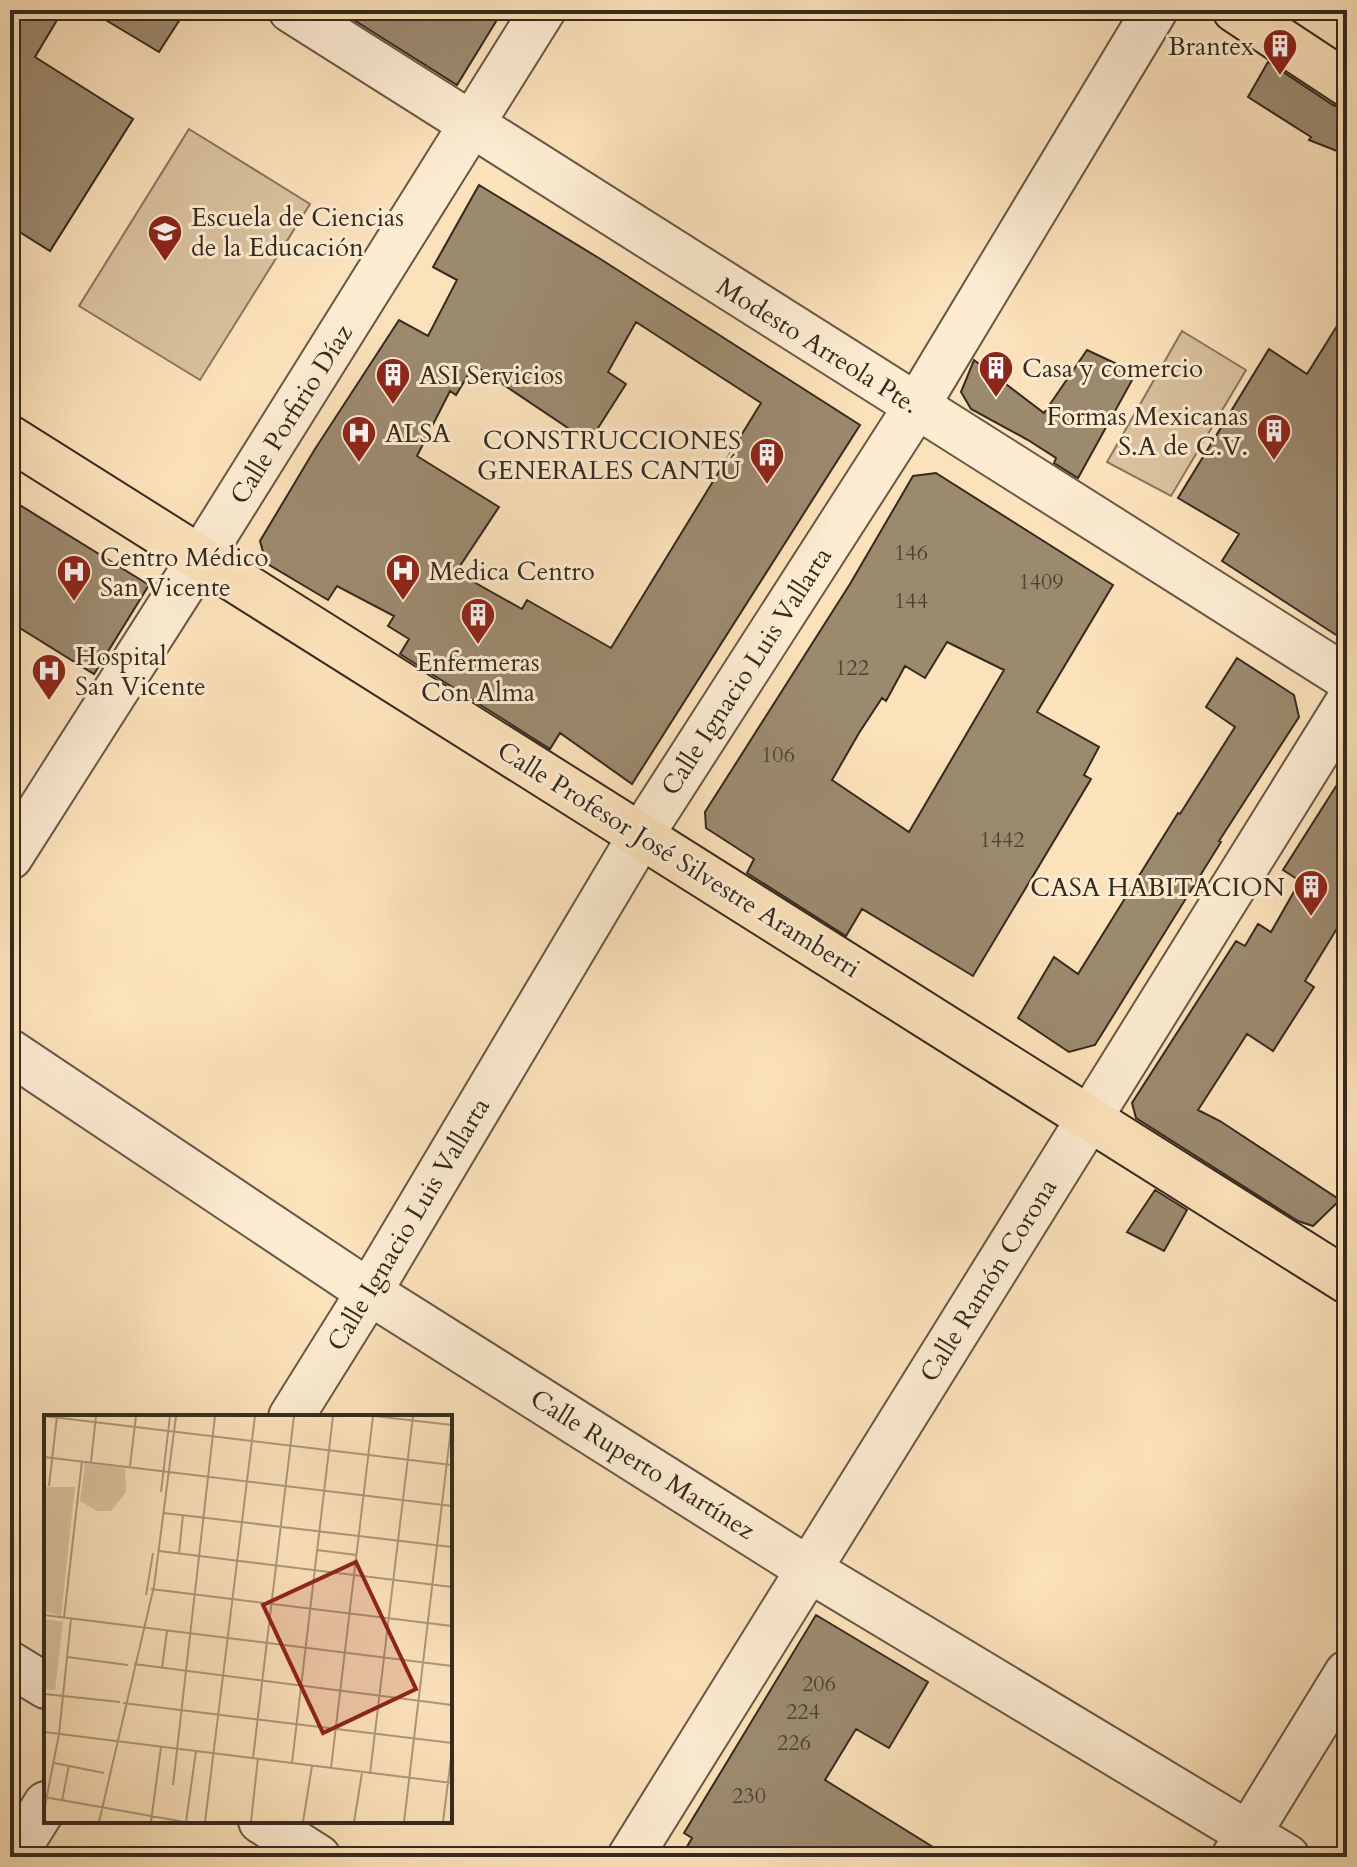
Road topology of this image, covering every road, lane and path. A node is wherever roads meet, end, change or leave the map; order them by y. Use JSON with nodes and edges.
{"nodes":[{"id":1,"x":291,"y":10,"type":"edge"},
{"id":2,"x":543,"y":10,"type":"edge"},
{"id":3,"x":1155,"y":10,"type":"edge"},
{"id":4,"x":1235,"y":10,"type":"edge"},
{"id":5,"x":1347,"y":84,"type":"edge"},
{"id":6,"x":471,"y":124,"type":"junction"},
{"id":7,"x":916,"y":407,"type":"junction"},
{"id":8,"x":10,"y":438,"type":"edge"},
{"id":9,"x":201,"y":557,"type":"junction"},
{"id":10,"x":1347,"y":678,"type":"edge"},
{"id":11,"x":1347,"y":704,"type":"edge"},
{"id":12,"x":641,"y":835,"type":"junction"},
{"id":13,"x":10,"y":857,"type":"edge"},
{"id":14,"x":10,"y":1052,"type":"edge"},
{"id":15,"x":1089,"y":1119,"type":"junction"},
{"id":16,"x":1347,"y":1281,"type":"edge"},
{"id":17,"x":369,"y":1292,"type":"junction"},
{"id":18,"x":292,"y":1415,"type":"edge"},
{"id":19,"x":808,"y":1569,"type":"junction"},
{"id":20,"x":10,"y":1664,"type":"edge"},
{"id":21,"x":1347,"y":1673,"type":"edge"},
{"id":22,"x":44,"y":1685,"type":"edge"},
{"id":23,"x":44,"y":1807,"type":"edge"},
{"id":24,"x":264,"y":1823,"type":"edge"},
{"id":25,"x":1241,"y":1845,"type":"edge"},
{"id":26,"x":13,"y":1857,"type":"edge"},
{"id":27,"x":318,"y":1857,"type":"edge"},
{"id":28,"x":630,"y":1857,"type":"edge"},
{"id":29,"x":1287,"y":1857,"type":"edge"}],
"edges":[{"from":1,"to":6,"type":"street","name":"Modesto Arreola Pte."},
{"from":2,"to":6,"type":"street","name":"Calle Porfirio Díaz"},
{"from":3,"to":7,"type":"street","name":"Calle Ignacio Luis Vallarta"},
{"from":4,"to":5,"type":"main road"},
{"from":6,"to":7,"type":"street","name":"Modesto Arreola Pte."},
{"from":6,"to":9,"type":"street","name":"Calle Porfirio Díaz"},
{"from":7,"to":10,"type":"street","name":"Modesto Arreola Pte."},
{"from":7,"to":12,"type":"street","name":"Calle Ignacio Luis Vallarta"},
{"from":8,"to":9,"type":"main road","name":"Calle Profesor José Silvestre Aramberri"},
{"from":9,"to":12,"type":"main road","name":"Calle Profesor José Silvestre Aramberri"},
{"from":9,"to":13,"type":"street","name":"Calle Porfirio Díaz"},
{"from":11,"to":15,"type":"street","name":"Calle Ramón Corona"},
{"from":12,"to":15,"type":"main road","name":"Calle Profesor José Silvestre Aramberri"},
{"from":12,"to":17,"type":"street","name":"Calle Ignacio Luis Vallarta"},
{"from":14,"to":17,"type":"street","name":"Calle Ruperto Martínez"},
{"from":15,"to":16,"type":"main road","name":"Calle Profesor José Silvestre Aramberri"},
{"from":15,"to":19,"type":"street","name":"Calle Ramón Corona"},
{"from":17,"to":18,"type":"street","name":"Calle Ignacio Luis Vallarta"},
{"from":17,"to":19,"type":"street","name":"Calle Ruperto Martínez"},
{"from":19,"to":25,"type":"street","name":"Calle Ruperto Martínez"},
{"from":19,"to":28,"type":"street","name":"Calle Ramón Corona"},
{"from":20,"to":22,"type":"street"},
{"from":21,"to":25,"type":"street"},
{"from":23,"to":26,"type":"street"},
{"from":24,"to":27,"type":"street"},
{"from":25,"to":29,"type":"street","name":"Calle Ruperto Martínez"}]}
